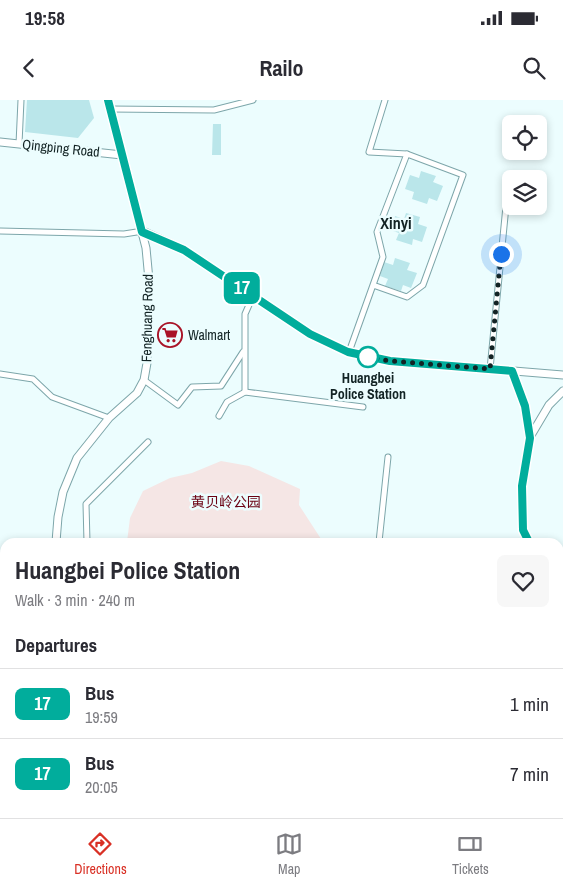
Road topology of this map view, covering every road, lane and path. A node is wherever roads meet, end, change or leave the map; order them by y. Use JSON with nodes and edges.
{"nodes":[{"id":1,"x":21,"y":100,"type":"edge"},
{"id":2,"x":108,"y":100,"type":"edge"},
{"id":3,"x":254,"y":100,"type":"edge"},
{"id":4,"x":385,"y":100,"type":"edge"},
{"id":5,"x":110,"y":109,"type":"junction"},
{"id":6,"x":0,"y":142,"type":"edge"},
{"id":7,"x":19,"y":144,"type":"junction"},
{"id":8,"x":407,"y":154,"type":"junction"},
{"id":9,"x":122,"y":155,"type":"junction"},
{"id":10,"x":505,"y":215,"type":"edge"},
{"id":11,"x":0,"y":231,"type":"edge"},
{"id":12,"x":142,"y":232,"type":"junction"},
{"id":13,"x":373,"y":285,"type":"junction"},
{"id":14,"x":253,"y":296,"type":"junction"},
{"id":15,"x":244,"y":352,"type":"junction"},
{"id":16,"x":350,"y":352,"type":"junction"},
{"id":17,"x":490,"y":369,"type":"junction"},
{"id":18,"x":512,"y":371,"type":"junction"},
{"id":19,"x":0,"y":374,"type":"edge"},
{"id":20,"x":563,"y":375,"type":"edge"},
{"id":21,"x":144,"y":380,"type":"junction"},
{"id":22,"x":563,"y":391,"type":"edge"},
{"id":23,"x":245,"y":392,"type":"junction"},
{"id":24,"x":363,"y":407,"type":"dead end"},
{"id":25,"x":219,"y":416,"type":"dead end"},
{"id":26,"x":109,"y":418,"type":"junction"},
{"id":27,"x":530,"y":438,"type":"junction"},
{"id":28,"x":148,"y":442,"type":"dead end"},
{"id":29,"x":388,"y":457,"type":"dead end"},
{"id":30,"x":56,"y":538,"type":"edge"},
{"id":31,"x":87,"y":538,"type":"edge"},
{"id":32,"x":379,"y":538,"type":"edge"},
{"id":33,"x":527,"y":538,"type":"edge"}],
"edges":[{"from":1,"to":7,"type":"street"},
{"from":2,"to":5,"type":"street","name":"Fenghuang Road"},
{"from":3,"to":5,"type":"street"},
{"from":4,"to":8,"type":"street"},
{"from":5,"to":9,"type":"street","name":"Fenghuang Road"},
{"from":6,"to":7,"type":"street","name":"Qingping Road"},
{"from":7,"to":9,"type":"street","name":"Qingping Road"},
{"from":8,"to":13,"type":"street"},
{"from":8,"to":13,"type":"street"},
{"from":9,"to":12,"type":"street","name":"Fenghuang Road"},
{"from":10,"to":17,"type":"street"},
{"from":11,"to":12,"type":"street"},
{"from":12,"to":14,"type":"street"},
{"from":12,"to":21,"type":"street","name":"Fenghuang Road"},
{"from":13,"to":16,"type":"street"},
{"from":14,"to":15,"type":"street"},
{"from":14,"to":16,"type":"street"},
{"from":15,"to":21,"type":"street"},
{"from":15,"to":23,"type":"street"},
{"from":16,"to":17,"type":"street"},
{"from":17,"to":18,"type":"street"},
{"from":18,"to":20,"type":"street"},
{"from":18,"to":27,"type":"street"},
{"from":19,"to":26,"type":"street"},
{"from":21,"to":26,"type":"street","name":"Fenghuang Road"},
{"from":22,"to":27,"type":"street"},
{"from":23,"to":24,"type":"street"},
{"from":23,"to":25,"type":"street"},
{"from":26,"to":30,"type":"street","name":"Fenghuang Road"},
{"from":27,"to":33,"type":"street"},
{"from":28,"to":31,"type":"street"},
{"from":29,"to":32,"type":"street"}]}
